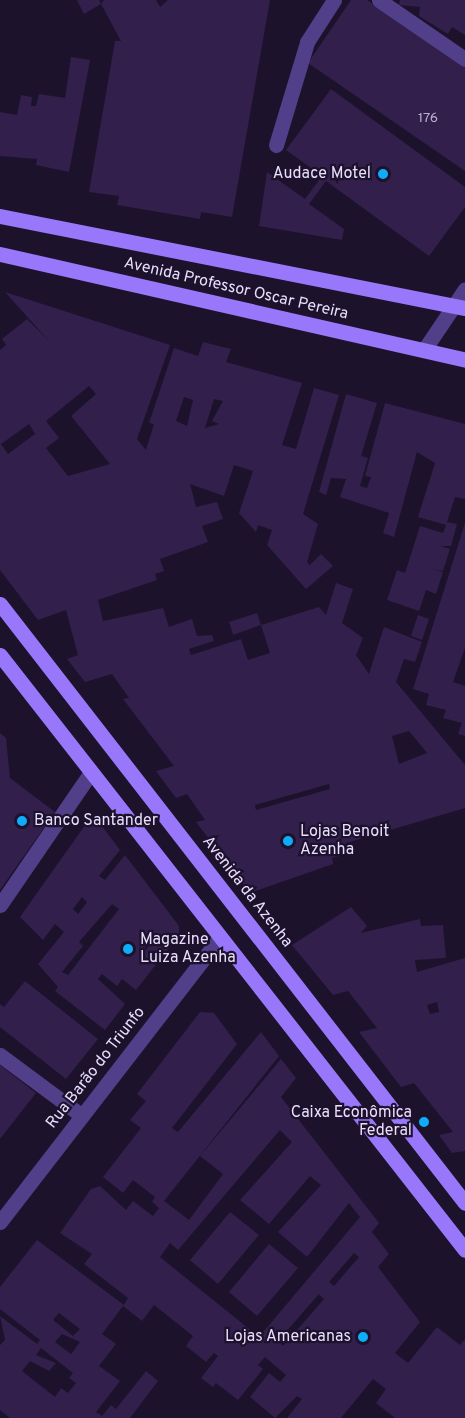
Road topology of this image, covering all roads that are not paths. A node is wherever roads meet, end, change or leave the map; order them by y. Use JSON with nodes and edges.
{"nodes":[{"id":1,"x":334,"y":0,"type":"edge"},
{"id":2,"x":379,"y":0,"type":"edge"},
{"id":3,"x":465,"y":59,"type":"edge"},
{"id":4,"x":276,"y":145,"type":"dead end"},
{"id":5,"x":0,"y":216,"type":"edge"},
{"id":6,"x":0,"y":254,"type":"edge"},
{"id":7,"x":465,"y":289,"type":"edge"},
{"id":8,"x":459,"y":307,"type":"edge"},
{"id":9,"x":424,"y":350,"type":"junction"},
{"id":10,"x":465,"y":360,"type":"edge"},
{"id":11,"x":0,"y":604,"type":"edge"},
{"id":12,"x":0,"y":655,"type":"edge"},
{"id":13,"x":91,"y":772,"type":"junction"},
{"id":14,"x":0,"y":905,"type":"edge"},
{"id":15,"x":220,"y":937,"type":"junction"},
{"id":16,"x":0,"y":1055,"type":"edge"},
{"id":17,"x":82,"y":1116,"type":"junction"},
{"id":18,"x":465,"y":1203,"type":"edge"},
{"id":19,"x":0,"y":1222,"type":"edge"},
{"id":20,"x":465,"y":1250,"type":"edge"}],
"edges":[{"from":1,"to":4,"type":"street"},
{"from":2,"to":3,"type":"street"},
{"from":5,"to":8,"type":"main road","name":"Avenida Professor Oscar Pereira"},
{"from":6,"to":9,"type":"main road","name":"Avenida Professor Oscar Pereira"},
{"from":7,"to":8,"type":"street"},
{"from":8,"to":9,"type":"street"},
{"from":9,"to":10,"type":"main road","name":"Avenida Professor Oscar Pereira"},
{"from":11,"to":18,"type":"main road","name":"Avenida da Azenha"},
{"from":12,"to":13,"type":"main road"},
{"from":13,"to":14,"type":"street"},
{"from":13,"to":15,"type":"main road"},
{"from":15,"to":17,"type":"street","name":"Rua Barão do Triunfo"},
{"from":15,"to":20,"type":"main road"},
{"from":16,"to":17,"type":"street"},
{"from":17,"to":19,"type":"street","name":"Rua Barão do Triunfo"}]}
